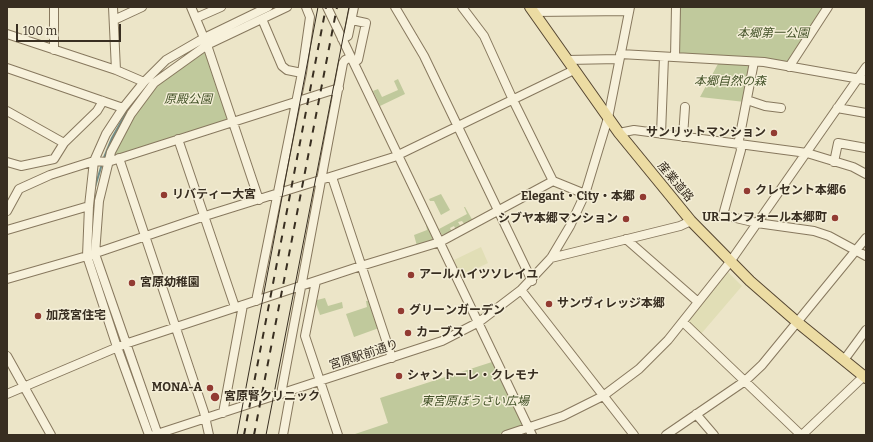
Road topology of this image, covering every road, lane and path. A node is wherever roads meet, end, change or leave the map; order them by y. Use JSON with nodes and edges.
{"nodes":[{"id":1,"x":54,"y":7,"type":"edge"},
{"id":2,"x":113,"y":7,"type":"edge"},
{"id":3,"x":142,"y":7,"type":"edge"},
{"id":4,"x":191,"y":7,"type":"edge"},
{"id":5,"x":221,"y":7,"type":"edge"},
{"id":6,"x":268,"y":7,"type":"edge"},
{"id":7,"x":287,"y":7,"type":"edge"},
{"id":8,"x":306,"y":7,"type":"edge"},
{"id":9,"x":327,"y":7,"type":"edge"},
{"id":10,"x":354,"y":7,"type":"edge"},
{"id":11,"x":395,"y":7,"type":"edge"},
{"id":12,"x":462,"y":7,"type":"edge"},
{"id":13,"x":676,"y":7,"type":"edge"},
{"id":14,"x":828,"y":7,"type":"edge"},
{"id":15,"x":630,"y":9,"type":"edge"},
{"id":16,"x":532,"y":10,"type":"edge"},
{"id":17,"x":196,"y":18,"type":"junction"},
{"id":18,"x":262,"y":19,"type":"junction"},
{"id":19,"x":114,"y":20,"type":"junction"},
{"id":20,"x":352,"y":20,"type":"junction"},
{"id":21,"x":7,"y":34,"type":"edge"},
{"id":22,"x":342,"y":39,"type":"junction"},
{"id":23,"x":206,"y":41,"type":"junction"},
{"id":24,"x":54,"y":50,"type":"junction"},
{"id":25,"x":620,"y":56,"type":"junction"},
{"id":26,"x":664,"y":56,"type":"junction"},
{"id":27,"x":675,"y":57,"type":"junction"},
{"id":28,"x":352,"y":60,"type":"junction"},
{"id":29,"x":567,"y":60,"type":"junction"},
{"id":30,"x":754,"y":62,"type":"junction"},
{"id":31,"x":866,"y":66,"type":"edge"},
{"id":32,"x":789,"y":67,"type":"junction"},
{"id":33,"x":7,"y":68,"type":"edge"},
{"id":34,"x":116,"y":70,"type":"junction"},
{"id":35,"x":574,"y":70,"type":"junction"},
{"id":36,"x":302,"y":73,"type":"junction"},
{"id":37,"x":862,"y":80,"type":"edge"},
{"id":38,"x":144,"y":82,"type":"junction"},
{"id":39,"x":339,"y":88,"type":"junction"},
{"id":40,"x":513,"y":100,"type":"junction"},
{"id":41,"x":747,"y":100,"type":"junction"},
{"id":42,"x":103,"y":101,"type":"junction"},
{"id":43,"x":296,"y":102,"type":"junction"},
{"id":44,"x":685,"y":107,"type":"dead end"},
{"id":45,"x":123,"y":108,"type":"junction"},
{"id":46,"x":781,"y":108,"type":"dead end"},
{"id":47,"x":837,"y":108,"type":"junction"},
{"id":48,"x":7,"y":111,"type":"edge"},
{"id":49,"x":866,"y":113,"type":"edge"},
{"id":50,"x":608,"y":118,"type":"junction"},
{"id":51,"x":233,"y":122,"type":"junction"},
{"id":52,"x":458,"y":126,"type":"junction"},
{"id":53,"x":619,"y":133,"type":"junction"},
{"id":54,"x":661,"y":134,"type":"junction"},
{"id":55,"x":683,"y":136,"type":"junction"},
{"id":56,"x":178,"y":140,"type":"junction"},
{"id":57,"x":64,"y":143,"type":"junction"},
{"id":58,"x":740,"y":145,"type":"junction"},
{"id":59,"x":866,"y":148,"type":"edge"},
{"id":60,"x":807,"y":153,"type":"junction"},
{"id":61,"x":398,"y":156,"type":"junction"},
{"id":62,"x":119,"y":158,"type":"junction"},
{"id":63,"x":102,"y":161,"type":"junction"},
{"id":64,"x":7,"y":162,"type":"edge"},
{"id":65,"x":834,"y":162,"type":"junction"},
{"id":66,"x":866,"y":174,"type":"edge"},
{"id":67,"x":332,"y":178,"type":"junction"},
{"id":68,"x":321,"y":181,"type":"junction"},
{"id":69,"x":553,"y":181,"type":"junction"},
{"id":70,"x":585,"y":194,"type":"junction"},
{"id":71,"x":277,"y":195,"type":"junction"},
{"id":72,"x":259,"y":200,"type":"junction"},
{"id":73,"x":88,"y":206,"type":"junction"},
{"id":74,"x":7,"y":211,"type":"edge"},
{"id":75,"x":498,"y":211,"type":"junction"},
{"id":76,"x":205,"y":216,"type":"junction"},
{"id":77,"x":691,"y":221,"type":"junction"},
{"id":78,"x":757,"y":223,"type":"junction"},
{"id":79,"x":7,"y":230,"type":"edge"},
{"id":80,"x":565,"y":235,"type":"junction"},
{"id":81,"x":145,"y":237,"type":"junction"},
{"id":82,"x":866,"y":238,"type":"edge"},
{"id":83,"x":626,"y":239,"type":"junction"},
{"id":84,"x":440,"y":242,"type":"junction"},
{"id":85,"x":856,"y":250,"type":"junction"},
{"id":86,"x":579,"y":251,"type":"junction"},
{"id":87,"x":91,"y":255,"type":"junction"},
{"id":88,"x":866,"y":256,"type":"edge"},
{"id":89,"x":551,"y":258,"type":"junction"},
{"id":90,"x":730,"y":262,"type":"junction"},
{"id":91,"x":362,"y":266,"type":"junction"},
{"id":92,"x":7,"y":279,"type":"edge"},
{"id":93,"x":316,"y":281,"type":"junction"},
{"id":94,"x":532,"y":281,"type":"junction"},
{"id":95,"x":300,"y":287,"type":"junction"},
{"id":96,"x":521,"y":290,"type":"junction"},
{"id":97,"x":256,"y":300,"type":"junction"},
{"id":98,"x":698,"y":302,"type":"junction"},
{"id":99,"x":239,"y":306,"type":"junction"},
{"id":100,"x":479,"y":322,"type":"junction"},
{"id":101,"x":683,"y":322,"type":"junction"},
{"id":102,"x":797,"y":322,"type":"junction"},
{"id":103,"x":176,"y":327,"type":"junction"},
{"id":104,"x":866,"y":330,"type":"edge"},
{"id":105,"x":121,"y":345,"type":"junction"},
{"id":106,"x":7,"y":356,"type":"edge"},
{"id":107,"x":392,"y":358,"type":"junction"},
{"id":108,"x":844,"y":360,"type":"junction"},
{"id":109,"x":865,"y":377,"type":"edge"},
{"id":110,"x":320,"y":381,"type":"junction"},
{"id":111,"x":745,"y":381,"type":"junction"},
{"id":112,"x":23,"y":386,"type":"junction"},
{"id":113,"x":291,"y":391,"type":"junction"},
{"id":114,"x":7,"y":394,"type":"edge"},
{"id":115,"x":281,"y":394,"type":"junction"},
{"id":116,"x":603,"y":396,"type":"junction"},
{"id":117,"x":223,"y":413,"type":"junction"},
{"id":118,"x":696,"y":414,"type":"junction"},
{"id":119,"x":206,"y":418,"type":"junction"},
{"id":120,"x":531,"y":431,"type":"edge"},
{"id":121,"x":51,"y":435,"type":"edge"},
{"id":122,"x":149,"y":435,"type":"edge"},
{"id":123,"x":157,"y":435,"type":"edge"},
{"id":124,"x":209,"y":435,"type":"edge"},
{"id":125,"x":283,"y":435,"type":"edge"},
{"id":126,"x":338,"y":435,"type":"edge"},
{"id":127,"x":506,"y":435,"type":"edge"},
{"id":128,"x":634,"y":435,"type":"edge"},
{"id":129,"x":666,"y":435,"type":"edge"},
{"id":130,"x":714,"y":435,"type":"edge"},
{"id":131,"x":801,"y":435,"type":"edge"}],
"edges":[{"from":1,"to":24,"type":"street"},
{"from":2,"to":19,"type":"street"},
{"from":3,"to":19,"type":"street"},
{"from":4,"to":17,"type":"street"},
{"from":5,"to":17,"type":"street"},
{"from":6,"to":23,"type":"street"},
{"from":7,"to":18,"type":"street"},
{"from":8,"to":36,"type":"street"},
{"from":9,"to":22,"type":"street"},
{"from":10,"to":20,"type":"street"},
{"from":11,"to":52,"type":"street"},
{"from":12,"to":40,"type":"street"},
{"from":13,"to":27,"type":"street"},
{"from":14,"to":32,"type":"street"},
{"from":15,"to":16,"type":"street"},
{"from":15,"to":25,"type":"street","name":"宮原駅前通り"},
{"from":16,"to":29,"type":"main road","name":"産業道路"},
{"from":17,"to":23,"type":"street"},
{"from":18,"to":23,"type":"street"},
{"from":18,"to":36,"type":"street"},
{"from":19,"to":34,"type":"street"},
{"from":20,"to":22,"type":"street"},
{"from":20,"to":28,"type":"street"},
{"from":21,"to":24,"type":"street"},
{"from":22,"to":28,"type":"street"},
{"from":23,"to":38,"type":"street"},
{"from":23,"to":51,"type":"street"},
{"from":23,"to":63,"type":"street"},
{"from":24,"to":34,"type":"street"},
{"from":25,"to":26,"type":"street"},
{"from":25,"to":29,"type":"street"},
{"from":25,"to":50,"type":"street","name":"宮原駅前通り"},
{"from":26,"to":27,"type":"street"},
{"from":26,"to":54,"type":"street"},
{"from":27,"to":30,"type":"street"},
{"from":28,"to":39,"type":"street"},
{"from":28,"to":61,"type":"street"},
{"from":29,"to":35,"type":"main road","name":"産業道路"},
{"from":30,"to":32,"type":"street"},
{"from":30,"to":41,"type":"street"},
{"from":31,"to":37,"type":"street"},
{"from":32,"to":37,"type":"street"},
{"from":33,"to":42,"type":"street"},
{"from":34,"to":38,"type":"street"},
{"from":35,"to":40,"type":"street"},
{"from":35,"to":50,"type":"main road","name":"産業道路"},
{"from":36,"to":43,"type":"street"},
{"from":37,"to":47,"type":"street"},
{"from":38,"to":45,"type":"street"},
{"from":39,"to":43,"type":"street"},
{"from":39,"to":68,"type":"street"},
{"from":40,"to":52,"type":"street"},
{"from":40,"to":69,"type":"street"},
{"from":41,"to":46,"type":"street"},
{"from":41,"to":58,"type":"street"},
{"from":42,"to":45,"type":"street"},
{"from":42,"to":57,"type":"street"},
{"from":43,"to":51,"type":"street"},
{"from":43,"to":71,"type":"street"},
{"from":44,"to":55,"type":"street"},
{"from":45,"to":63,"type":"street"},
{"from":47,"to":49,"type":"street"},
{"from":47,"to":60,"type":"street"},
{"from":48,"to":57,"type":"street"},
{"from":50,"to":53,"type":"main road","name":"産業道路"},
{"from":50,"to":70,"type":"street","name":"宮原駅前通り"},
{"from":51,"to":56,"type":"street"},
{"from":51,"to":72,"type":"street"},
{"from":52,"to":61,"type":"street"},
{"from":52,"to":75,"type":"street"},
{"from":53,"to":54,"type":"street"},
{"from":53,"to":77,"type":"main road","name":"産業道路"},
{"from":54,"to":55,"type":"street"},
{"from":55,"to":58,"type":"street"},
{"from":56,"to":62,"type":"street"},
{"from":56,"to":76,"type":"street"},
{"from":57,"to":64,"type":"street"},
{"from":58,"to":60,"type":"street"},
{"from":58,"to":78,"type":"street"},
{"from":59,"to":65,"type":"street"},
{"from":60,"to":65,"type":"street"},
{"from":60,"to":78,"type":"street"},
{"from":61,"to":67,"type":"street"},
{"from":61,"to":84,"type":"street"},
{"from":62,"to":63,"type":"street"},
{"from":62,"to":81,"type":"street"},
{"from":63,"to":73,"type":"street"},
{"from":63,"to":74,"type":"street"},
{"from":63,"to":87,"type":"street"},
{"from":65,"to":66,"type":"street"},
{"from":67,"to":68,"type":"street"},
{"from":67,"to":91,"type":"street"},
{"from":68,"to":71,"type":"street"},
{"from":68,"to":95,"type":"street"},
{"from":69,"to":70,"type":"street"},
{"from":69,"to":75,"type":"street"},
{"from":70,"to":80,"type":"street","name":"宮原駅前通り"},
{"from":71,"to":72,"type":"street"},
{"from":71,"to":97,"type":"street"},
{"from":72,"to":76,"type":"street"},
{"from":73,"to":79,"type":"street"},
{"from":73,"to":87,"type":"street"},
{"from":75,"to":84,"type":"street"},
{"from":75,"to":94,"type":"street"},
{"from":76,"to":81,"type":"street"},
{"from":76,"to":99,"type":"street"},
{"from":77,"to":83,"type":"street"},
{"from":77,"to":90,"type":"main road","name":"産業道路"},
{"from":78,"to":85,"type":"street"},
{"from":78,"to":90,"type":"street"},
{"from":80,"to":86,"type":"street"},
{"from":80,"to":89,"type":"street","name":"宮原駅前通り"},
{"from":81,"to":87,"type":"street"},
{"from":81,"to":103,"type":"street"},
{"from":82,"to":85,"type":"street"},
{"from":83,"to":86,"type":"street"},
{"from":83,"to":98,"type":"street"},
{"from":84,"to":91,"type":"street"},
{"from":84,"to":100,"type":"street"},
{"from":85,"to":88,"type":"street"},
{"from":85,"to":102,"type":"street"},
{"from":86,"to":89,"type":"street"},
{"from":87,"to":92,"type":"street"},
{"from":87,"to":105,"type":"street"},
{"from":89,"to":94,"type":"street","name":"宮原駅前通り"},
{"from":90,"to":98,"type":"street"},
{"from":90,"to":102,"type":"main road","name":"産業道路"},
{"from":91,"to":93,"type":"street"},
{"from":91,"to":107,"type":"street"},
{"from":93,"to":95,"type":"street"},
{"from":93,"to":110,"type":"street"},
{"from":94,"to":96,"type":"street","name":"宮原駅前通り"},
{"from":95,"to":97,"type":"street"},
{"from":95,"to":115,"type":"street"},
{"from":96,"to":100,"type":"street","name":"宮原駅前通り"},
{"from":96,"to":116,"type":"street"},
{"from":97,"to":99,"type":"street"},
{"from":98,"to":101,"type":"street"},
{"from":99,"to":103,"type":"street"},
{"from":99,"to":117,"type":"street"},
{"from":100,"to":107,"type":"street","name":"宮原駅前通り"},
{"from":100,"to":120,"type":"street"},
{"from":101,"to":111,"type":"street"},
{"from":101,"to":116,"type":"street"},
{"from":102,"to":108,"type":"main road","name":"産業道路"},
{"from":102,"to":111,"type":"street"},
{"from":103,"to":105,"type":"street"},
{"from":103,"to":119,"type":"street"},
{"from":104,"to":108,"type":"street"},
{"from":105,"to":112,"type":"street"},
{"from":105,"to":122,"type":"street"},
{"from":105,"to":123,"type":"street"},
{"from":106,"to":112,"type":"street"},
{"from":107,"to":110,"type":"street","name":"宮原駅前通り"},
{"from":108,"to":109,"type":"main road","name":"産業道路"},
{"from":109,"to":131,"type":"street"},
{"from":110,"to":113,"type":"street","name":"宮原駅前通り"},
{"from":110,"to":126,"type":"street"},
{"from":111,"to":118,"type":"street"},
{"from":111,"to":131,"type":"street"},
{"from":112,"to":114,"type":"street"},
{"from":112,"to":121,"type":"street"},
{"from":113,"to":115,"type":"street","name":"宮原駅前通り"},
{"from":113,"to":125,"type":"street"},
{"from":115,"to":117,"type":"street","name":"宮原駅前通り"},
{"from":116,"to":120,"type":"street"},
{"from":116,"to":128,"type":"street"},
{"from":117,"to":119,"type":"street","name":"宮原駅前通り"},
{"from":118,"to":129,"type":"street"},
{"from":118,"to":130,"type":"street"},
{"from":119,"to":123,"type":"street","name":"宮原駅前通り"},
{"from":119,"to":124,"type":"street"},
{"from":120,"to":127,"type":"street"}]}
